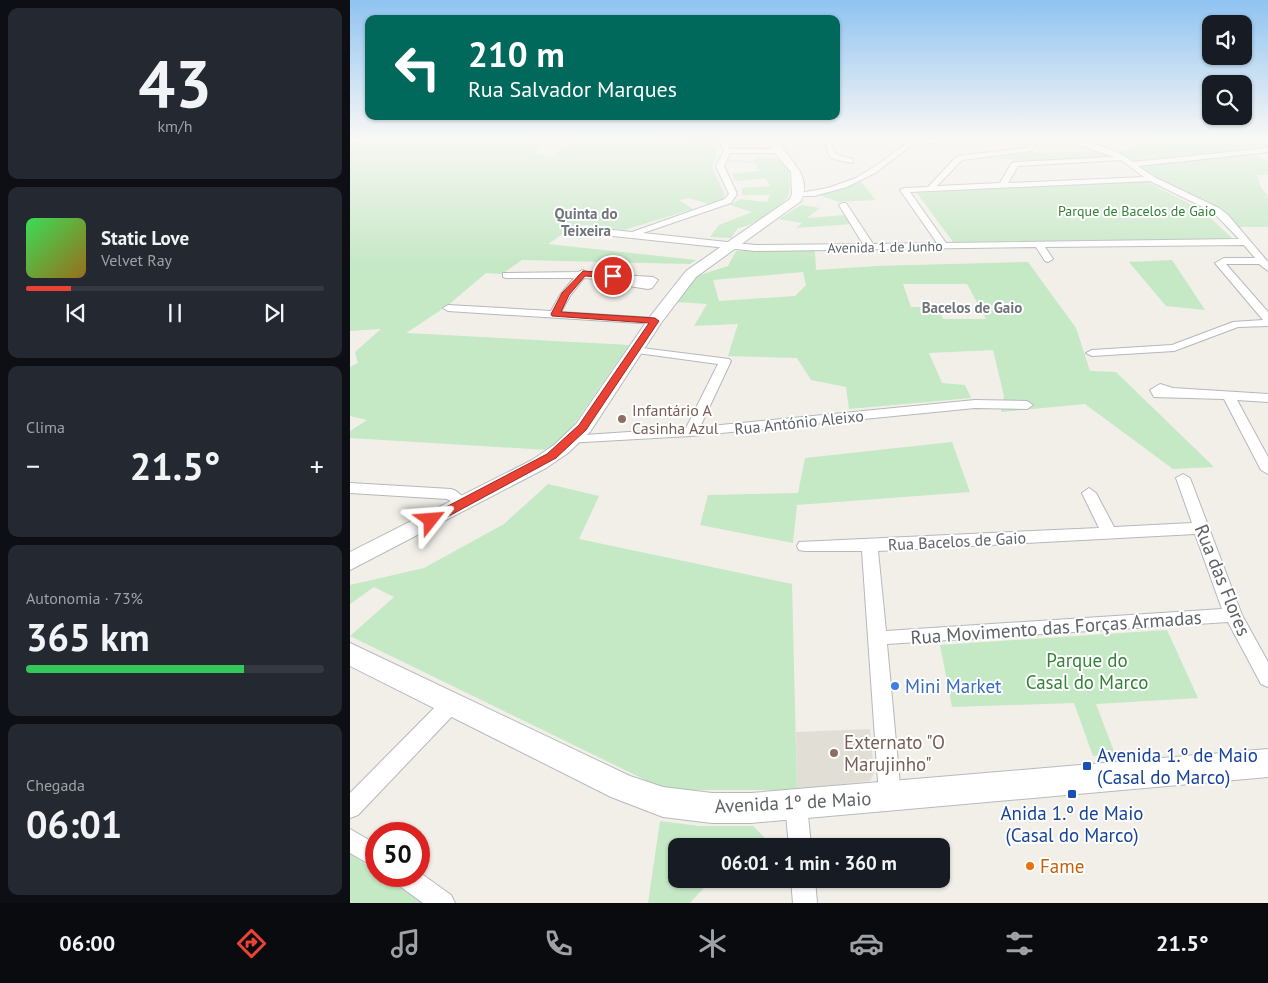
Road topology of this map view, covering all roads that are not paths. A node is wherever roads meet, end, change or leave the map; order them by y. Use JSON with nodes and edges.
{"nodes":[{"id":1,"x":728,"y":180,"type":"edge"},
{"id":2,"x":796,"y":180,"type":"edge"},
{"id":3,"x":858,"y":180,"type":"edge"},
{"id":4,"x":939,"y":180,"type":"edge"},
{"id":5,"x":1006,"y":180,"type":"edge"},
{"id":6,"x":1117,"y":180,"type":"edge"},
{"id":7,"x":1153,"y":180,"type":"edge"},
{"id":8,"x":1004,"y":184,"type":"junction"},
{"id":9,"x":932,"y":187,"type":"junction"},
{"id":10,"x":798,"y":194,"type":"junction"},
{"id":11,"x":843,"y":205,"type":"dead end"},
{"id":12,"x":576,"y":229,"type":"dead end"},
{"id":13,"x":632,"y":235,"type":"junction"},
{"id":14,"x":1246,"y":242,"type":"junction"},
{"id":15,"x":732,"y":245,"type":"junction"},
{"id":16,"x":1039,"y":245,"type":"junction"},
{"id":17,"x":944,"y":246,"type":"junction"},
{"id":18,"x":870,"y":247,"type":"junction"},
{"id":19,"x":1048,"y":259,"type":"dead end"},
{"id":20,"x":1264,"y":264,"type":"edge"},
{"id":21,"x":583,"y":273,"type":"junction"},
{"id":22,"x":506,"y":275,"type":"dead end"},
{"id":23,"x":619,"y":276,"type":"dead end"},
{"id":24,"x":448,"y":308,"type":"dead end"},
{"id":25,"x":555,"y":314,"type":"junction"},
{"id":26,"x":655,"y":321,"type":"junction"},
{"id":27,"x":1268,"y":321,"type":"edge"},
{"id":28,"x":634,"y":350,"type":"junction"},
{"id":29,"x":1092,"y":352,"type":"dead end"},
{"id":30,"x":1170,"y":392,"type":"dead end"},
{"id":31,"x":1228,"y":395,"type":"junction"},
{"id":32,"x":1268,"y":398,"type":"edge"},
{"id":33,"x":1027,"y":405,"type":"dead end"},
{"id":34,"x":691,"y":432,"type":"junction"},
{"id":35,"x":571,"y":440,"type":"junction"},
{"id":36,"x":1268,"y":470,"type":"edge"},
{"id":37,"x":1183,"y":478,"type":"dead end"},
{"id":38,"x":350,"y":488,"type":"edge"},
{"id":39,"x":366,"y":489,"type":"junction"},
{"id":40,"x":1089,"y":493,"type":"dead end"},
{"id":41,"x":350,"y":497,"type":"edge"},
{"id":42,"x":464,"y":503,"type":"junction"},
{"id":43,"x":1201,"y":528,"type":"junction"},
{"id":44,"x":1109,"y":533,"type":"junction"},
{"id":45,"x":805,"y":546,"type":"dead end"},
{"id":46,"x":870,"y":546,"type":"junction"},
{"id":47,"x":350,"y":562,"type":"edge"},
{"id":48,"x":1233,"y":615,"type":"junction"},
{"id":49,"x":878,"y":638,"type":"junction"},
{"id":50,"x":350,"y":654,"type":"edge"},
{"id":51,"x":1268,"y":679,"type":"edge"},
{"id":52,"x":451,"y":704,"type":"junction"},
{"id":53,"x":1268,"y":763,"type":"edge"},
{"id":54,"x":890,"y":796,"type":"junction"},
{"id":55,"x":796,"y":805,"type":"junction"},
{"id":56,"x":350,"y":808,"type":"edge"},
{"id":57,"x":799,"y":838,"type":"edge"},
{"id":58,"x":350,"y":840,"type":"edge"},
{"id":59,"x":365,"y":850,"type":"edge"},
{"id":60,"x":420,"y":887,"type":"edge"},
{"id":61,"x":804,"y":888,"type":"edge"},
{"id":62,"x":443,"y":903,"type":"edge"},
{"id":63,"x":805,"y":903,"type":"edge"}],
"edges":[{"from":1,"to":13,"type":"street"},
{"from":2,"to":10,"type":"main road"},
{"from":3,"to":10,"type":"street"},
{"from":4,"to":9,"type":"street"},
{"from":5,"to":8,"type":"street"},
{"from":6,"to":8,"type":"street"},
{"from":7,"to":14,"type":"street"},
{"from":8,"to":9,"type":"street"},
{"from":9,"to":17,"type":"street"},
{"from":10,"to":15,"type":"main road"},
{"from":11,"to":18,"type":"street"},
{"from":12,"to":13,"type":"street","name":"Avenida 1 de Junho"},
{"from":13,"to":15,"type":"street","name":"Avenida 1 de Junho"},
{"from":14,"to":16,"type":"street","name":"Avenida 1 de Junho"},
{"from":14,"to":20,"type":"street"},
{"from":15,"to":18,"type":"street","name":"Avenida 1 de Junho"},
{"from":15,"to":26,"type":"main road"},
{"from":16,"to":17,"type":"street","name":"Avenida 1 de Junho"},
{"from":16,"to":19,"type":"street"},
{"from":17,"to":18,"type":"street","name":"Avenida 1 de Junho"},
{"from":20,"to":27,"type":"street"},
{"from":21,"to":22,"type":"street"},
{"from":21,"to":23,"type":"street"},
{"from":21,"to":25,"type":"street"},
{"from":24,"to":25,"type":"street"},
{"from":25,"to":26,"type":"street"},
{"from":26,"to":28,"type":"main road"},
{"from":27,"to":29,"type":"street"},
{"from":28,"to":34,"type":"street"},
{"from":28,"to":35,"type":"main road"},
{"from":30,"to":31,"type":"street"},
{"from":31,"to":32,"type":"street"},
{"from":31,"to":36,"type":"street"},
{"from":33,"to":34,"type":"street","name":"Rua António Aleixo"},
{"from":34,"to":35,"type":"street","name":"Rua António Aleixo"},
{"from":35,"to":42,"type":"main road"},
{"from":37,"to":43,"type":"street","name":"Rua das Flores"},
{"from":38,"to":39,"type":"street"},
{"from":39,"to":41,"type":"street"},
{"from":39,"to":42,"type":"street"},
{"from":40,"to":44,"type":"street"},
{"from":42,"to":47,"type":"main road"},
{"from":43,"to":44,"type":"street","name":"Rua Bacelos de Gaio"},
{"from":43,"to":48,"type":"street","name":"Rua das Flores"},
{"from":44,"to":46,"type":"street","name":"Rua Bacelos de Gaio"},
{"from":45,"to":46,"type":"street","name":"Rua Bacelos de Gaio"},
{"from":46,"to":49,"type":"street"},
{"from":48,"to":49,"type":"street","name":"Rua Movimento das Forças Armadas"},
{"from":48,"to":51,"type":"street","name":"Rua das Flores"},
{"from":49,"to":54,"type":"street"},
{"from":50,"to":52,"type":"main road","name":"Avenida 1º de Maio"},
{"from":52,"to":55,"type":"main road","name":"Avenida 1º de Maio"},
{"from":52,"to":56,"type":"street"},
{"from":53,"to":54,"type":"main road","name":"Avenida 1º de Maio"},
{"from":54,"to":55,"type":"main road","name":"Avenida 1º de Maio"},
{"from":55,"to":57,"type":"street"},
{"from":58,"to":59,"type":"street"},
{"from":60,"to":62,"type":"street"},
{"from":61,"to":63,"type":"street"}]}
